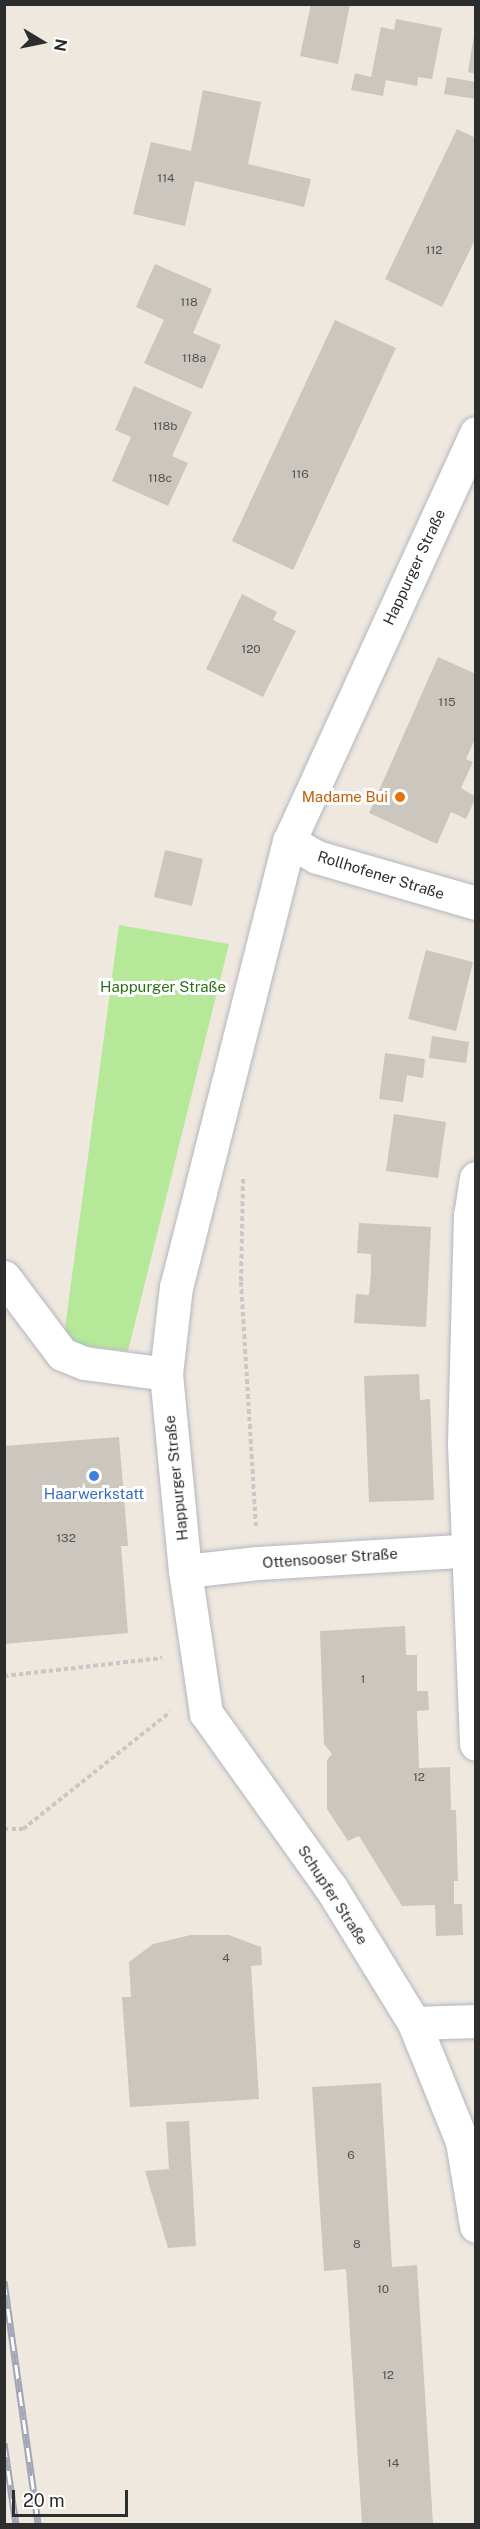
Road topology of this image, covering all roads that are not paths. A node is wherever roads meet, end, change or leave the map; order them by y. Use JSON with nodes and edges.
{"nodes":[{"id":1,"x":476,"y":433,"type":"edge"},
{"id":2,"x":289,"y":841,"type":"junction"},
{"id":3,"x":476,"y":903,"type":"edge"},
{"id":4,"x":476,"y":1178,"type":"edge"},
{"id":5,"x":4,"y":1277,"type":"edge"},
{"id":6,"x":166,"y":1374,"type":"junction"},
{"id":7,"x":473,"y":1550,"type":"edge"},
{"id":8,"x":185,"y":1572,"type":"junction"},
{"id":9,"x":476,"y":1744,"type":"edge"},
{"id":10,"x":476,"y":2021,"type":"edge"},
{"id":11,"x":414,"y":2023,"type":"junction"},
{"id":12,"x":476,"y":2226,"type":"edge"}],
"edges":[{"from":1,"to":2,"type":"street","name":"Happurger Straße"},
{"from":2,"to":3,"type":"street","name":"Rollhofener Straße"},
{"from":2,"to":6,"type":"street","name":"Happurger Straße"},
{"from":4,"to":7,"type":"street"},
{"from":5,"to":6,"type":"street"},
{"from":6,"to":8,"type":"street","name":"Happurger Straße"},
{"from":7,"to":8,"type":"street","name":"Ottensooser Straße"},
{"from":7,"to":9,"type":"street"},
{"from":8,"to":11,"type":"street","name":"Schupfer Straße"},
{"from":10,"to":11,"type":"street"},
{"from":11,"to":12,"type":"street","name":"Schupfer Straße"}]}
